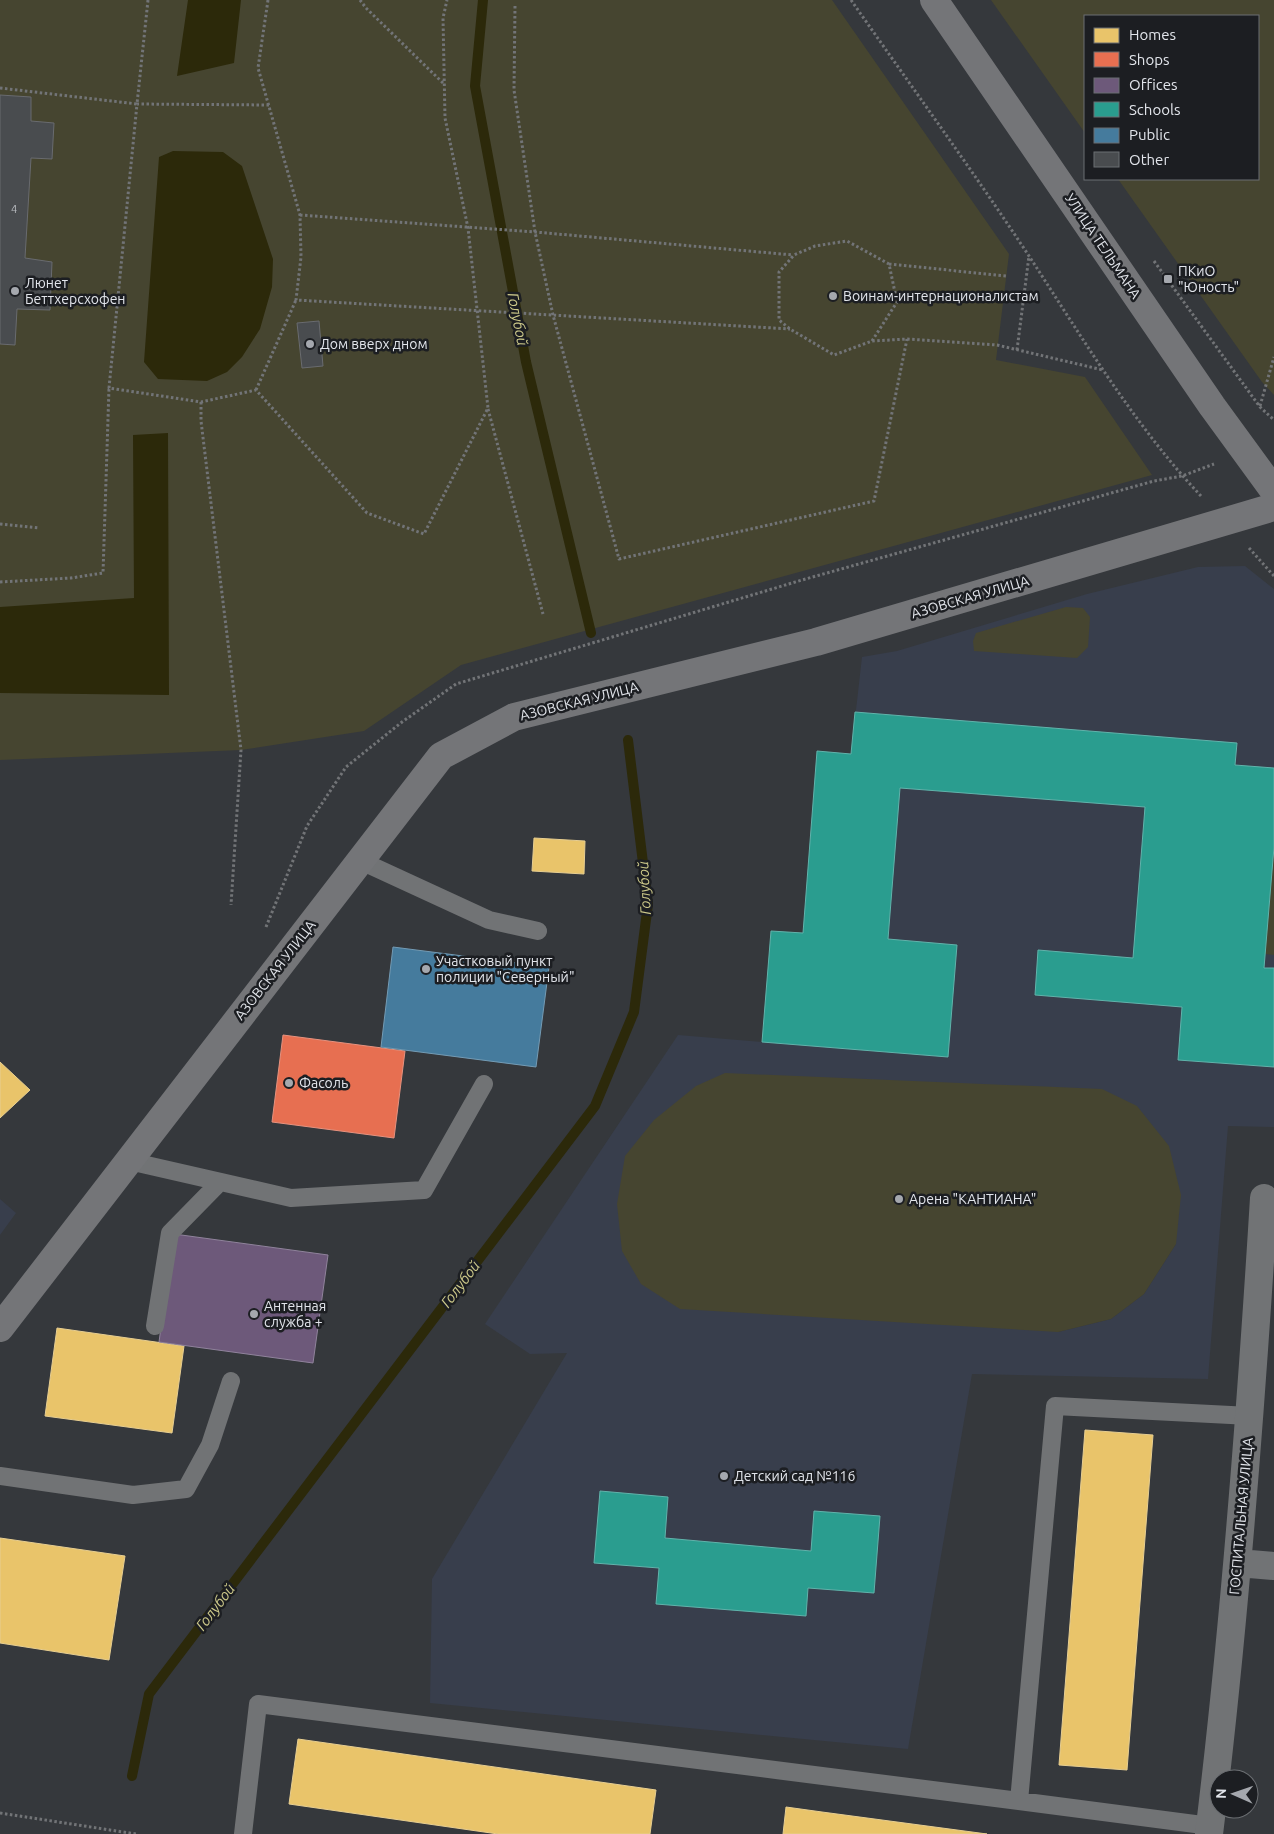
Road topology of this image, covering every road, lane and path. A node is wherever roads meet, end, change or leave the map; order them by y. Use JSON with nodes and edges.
{"nodes":[{"id":1,"x":148,"y":0,"type":"edge"},
{"id":2,"x":268,"y":0,"type":"edge"},
{"id":3,"x":360,"y":0,"type":"edge"},
{"id":4,"x":447,"y":0,"type":"edge"},
{"id":5,"x":851,"y":0,"type":"edge"},
{"id":6,"x":934,"y":0,"type":"edge"},
{"id":7,"x":515,"y":6,"type":"dead end"},
{"id":8,"x":444,"y":85,"type":"junction"},
{"id":9,"x":0,"y":88,"type":"edge"},
{"id":10,"x":137,"y":104,"type":"junction"},
{"id":11,"x":269,"y":105,"type":"junction"},
{"id":12,"x":300,"y":215,"type":"junction"},
{"id":13,"x":468,"y":228,"type":"junction"},
{"id":14,"x":535,"y":232,"type":"junction"},
{"id":15,"x":794,"y":255,"type":"junction"},
{"id":16,"x":1029,"y":256,"type":"junction"},
{"id":17,"x":1152,"y":257,"type":"dead end"},
{"id":18,"x":889,"y":264,"type":"junction"},
{"id":19,"x":1006,"y":276,"type":"dead end"},
{"id":20,"x":296,"y":300,"type":"junction"},
{"id":21,"x":477,"y":311,"type":"junction"},
{"id":22,"x":553,"y":316,"type":"junction"},
{"id":23,"x":790,"y":329,"type":"junction"},
{"id":24,"x":907,"y":339,"type":"junction"},
{"id":25,"x":872,"y":340,"type":"junction"},
{"id":26,"x":1016,"y":350,"type":"junction"},
{"id":27,"x":1274,"y":358,"type":"edge"},
{"id":28,"x":1104,"y":370,"type":"junction"},
{"id":29,"x":109,"y":388,"type":"junction"},
{"id":30,"x":256,"y":390,"type":"junction"},
{"id":31,"x":201,"y":402,"type":"junction"},
{"id":32,"x":1260,"y":407,"type":"junction"},
{"id":33,"x":488,"y":408,"type":"junction"},
{"id":34,"x":1274,"y":420,"type":"edge"},
{"id":35,"x":1245,"y":453,"type":"junction"},
{"id":36,"x":1182,"y":476,"type":"junction"},
{"id":37,"x":1274,"y":491,"type":"edge"},
{"id":38,"x":1274,"y":507,"type":"edge"},
{"id":39,"x":0,"y":524,"type":"edge"},
{"id":40,"x":39,"y":528,"type":"dead end"},
{"id":41,"x":0,"y":582,"type":"edge"},
{"id":42,"x":543,"y":614,"type":"dead end"},
{"id":43,"x":361,"y":861,"type":"junction"},
{"id":44,"x":231,"y":905,"type":"dead end"},
{"id":45,"x":265,"y":931,"type":"dead end"},
{"id":46,"x":538,"y":931,"type":"dead end"},
{"id":47,"x":484,"y":1084,"type":"dead end"},
{"id":48,"x":129,"y":1161,"type":"junction"},
{"id":49,"x":220,"y":1182,"type":"junction"},
{"id":50,"x":1264,"y":1198,"type":"dead end"},
{"id":51,"x":155,"y":1326,"type":"dead end"},
{"id":52,"x":0,"y":1328,"type":"edge"},
{"id":53,"x":230,"y":1381,"type":"dead end"},
{"id":54,"x":1250,"y":1416,"type":"junction"},
{"id":55,"x":0,"y":1476,"type":"edge"},
{"id":56,"x":1238,"y":1563,"type":"junction"},
{"id":57,"x":1274,"y":1566,"type":"edge"},
{"id":58,"x":1019,"y":1801,"type":"junction"},
{"id":59,"x":0,"y":1813,"type":"edge"},
{"id":60,"x":1209,"y":1830,"type":"edge"},
{"id":61,"x":136,"y":1834,"type":"edge"},
{"id":62,"x":243,"y":1834,"type":"edge"}],
"edges":[{"from":1,"to":10,"type":"path"},
{"from":2,"to":11,"type":"path"},
{"from":3,"to":8,"type":"path"},
{"from":4,"to":8,"type":"path"},
{"from":5,"to":16,"type":"path"},
{"from":6,"to":35,"type":"main road","name":"УЛИЦА ТЕЛЬМАНА"},
{"from":7,"to":14,"type":"path"},
{"from":8,"to":13,"type":"path"},
{"from":9,"to":10,"type":"path"},
{"from":10,"to":11,"type":"path"},
{"from":10,"to":29,"type":"path"},
{"from":11,"to":12,"type":"path"},
{"from":12,"to":13,"type":"path"},
{"from":12,"to":20,"type":"path"},
{"from":13,"to":14,"type":"path"},
{"from":13,"to":21,"type":"path"},
{"from":14,"to":15,"type":"path"},
{"from":14,"to":22,"type":"path"},
{"from":15,"to":18,"type":"path"},
{"from":15,"to":23,"type":"path"},
{"from":16,"to":26,"type":"path"},
{"from":16,"to":28,"type":"path"},
{"from":17,"to":32,"type":"path"},
{"from":18,"to":19,"type":"path"},
{"from":18,"to":25,"type":"path"},
{"from":20,"to":21,"type":"path"},
{"from":20,"to":30,"type":"path"},
{"from":21,"to":22,"type":"path"},
{"from":21,"to":33,"type":"path"},
{"from":22,"to":23,"type":"path"},
{"from":22,"to":24,"type":"path"},
{"from":23,"to":25,"type":"path"},
{"from":24,"to":25,"type":"path"},
{"from":24,"to":26,"type":"path"},
{"from":26,"to":28,"type":"path"},
{"from":27,"to":32,"type":"path"},
{"from":28,"to":36,"type":"path"},
{"from":29,"to":31,"type":"path"},
{"from":29,"to":41,"type":"path"},
{"from":30,"to":31,"type":"path"},
{"from":30,"to":33,"type":"path"},
{"from":31,"to":44,"type":"path"},
{"from":32,"to":34,"type":"path"},
{"from":33,"to":42,"type":"path"},
{"from":35,"to":36,"type":"path"},
{"from":35,"to":37,"type":"main road","name":"УЛИЦА ТЕЛЬМАНА"},
{"from":36,"to":45,"type":"path"},
{"from":38,"to":43,"type":"main road","name":"АЗОВСКАЯ УЛИЦА"},
{"from":39,"to":40,"type":"path"},
{"from":43,"to":46,"type":"lane"},
{"from":43,"to":48,"type":"main road","name":"АЗОВСКАЯ УЛИЦА"},
{"from":47,"to":49,"type":"lane"},
{"from":48,"to":49,"type":"lane"},
{"from":48,"to":52,"type":"main road","name":"АЗОВСКАЯ УЛИЦА"},
{"from":49,"to":51,"type":"lane"},
{"from":50,"to":54,"type":"street","name":"ГОСПИТАЛЬНАЯ УЛИЦА"},
{"from":53,"to":55,"type":"lane"},
{"from":54,"to":56,"type":"street","name":"ГОСПИТАЛЬНАЯ УЛИЦА"},
{"from":54,"to":58,"type":"lane"},
{"from":56,"to":57,"type":"street"},
{"from":56,"to":60,"type":"street","name":"ГОСПИТАЛЬНАЯ УЛИЦА"},
{"from":58,"to":60,"type":"lane"},
{"from":58,"to":62,"type":"lane"},
{"from":59,"to":61,"type":"path"}]}
